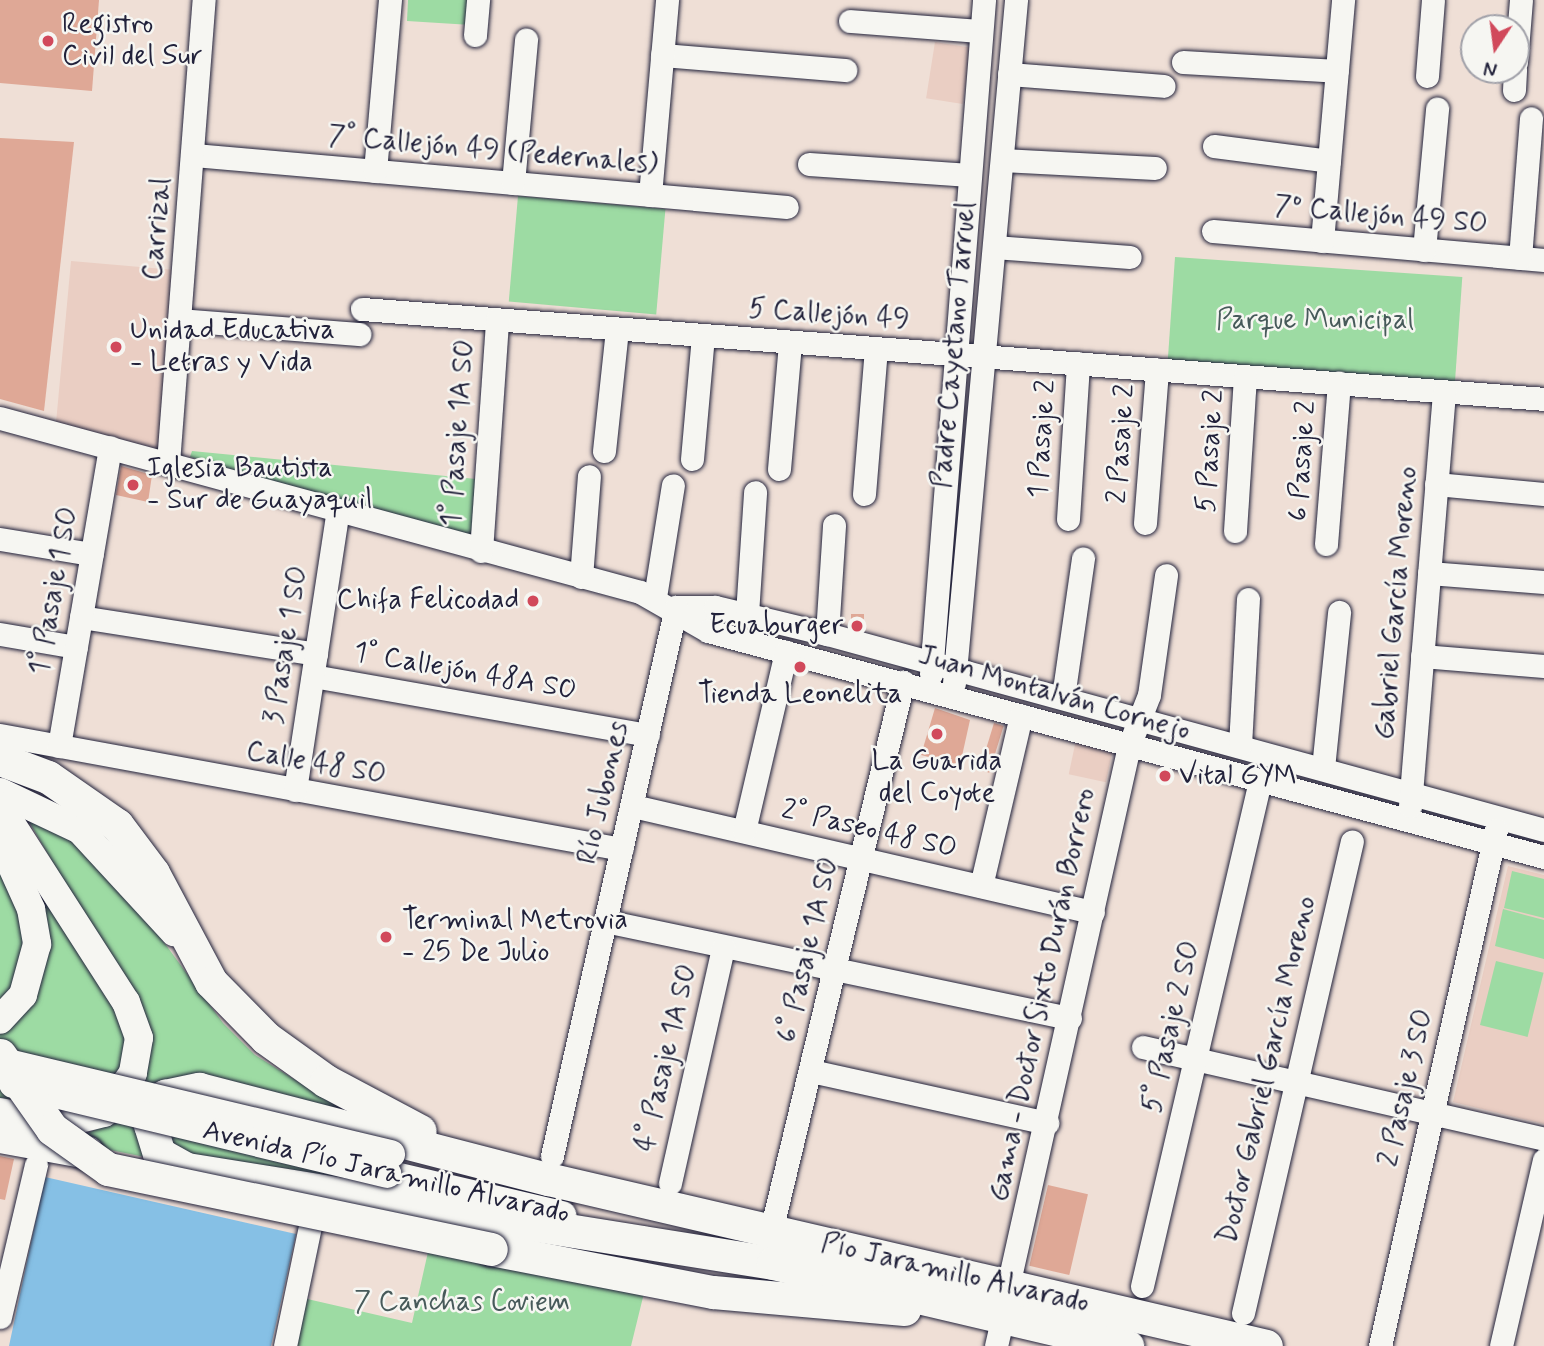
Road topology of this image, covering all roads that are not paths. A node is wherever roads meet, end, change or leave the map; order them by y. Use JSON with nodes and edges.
{"nodes":[{"id":1,"x":204,"y":0,"type":"edge"},
{"id":2,"x":390,"y":0,"type":"edge"},
{"id":3,"x":478,"y":0,"type":"edge"},
{"id":4,"x":667,"y":0,"type":"edge"},
{"id":5,"x":984,"y":0,"type":"edge"},
{"id":6,"x":1016,"y":0,"type":"edge"},
{"id":7,"x":1343,"y":0,"type":"edge"},
{"id":8,"x":1433,"y":0,"type":"edge"},
{"id":9,"x":850,"y":21,"type":"dead end"},
{"id":10,"x":981,"y":31,"type":"junction"},
{"id":11,"x":475,"y":35,"type":"dead end"},
{"id":12,"x":526,"y":40,"type":"dead end"},
{"id":13,"x":662,"y":55,"type":"junction"},
{"id":14,"x":1183,"y":62,"type":"dead end"},
{"id":15,"x":845,"y":70,"type":"dead end"},
{"id":16,"x":1337,"y":71,"type":"junction"},
{"id":17,"x":1009,"y":74,"type":"junction"},
{"id":18,"x":1427,"y":76,"type":"dead end"},
{"id":19,"x":1164,"y":86,"type":"dead end"},
{"id":20,"x":1437,"y":109,"type":"dead end"},
{"id":21,"x":1531,"y":118,"type":"dead end"},
{"id":22,"x":1214,"y":146,"type":"dead end"},
{"id":23,"x":194,"y":155,"type":"junction"},
{"id":24,"x":1002,"y":160,"type":"junction"},
{"id":25,"x":1329,"y":161,"type":"junction"},
{"id":26,"x":809,"y":164,"type":"dead end"},
{"id":27,"x":1155,"y":168,"type":"dead end"},
{"id":28,"x":375,"y":171,"type":"junction"},
{"id":29,"x":970,"y":175,"type":"junction"},
{"id":30,"x":513,"y":183,"type":"junction"},
{"id":31,"x":650,"y":195,"type":"junction"},
{"id":32,"x":787,"y":206,"type":"dead end"},
{"id":33,"x":1213,"y":232,"type":"dead end"},
{"id":34,"x":1322,"y":241,"type":"junction"},
{"id":35,"x":994,"y":247,"type":"junction"},
{"id":36,"x":1424,"y":250,"type":"junction"},
{"id":37,"x":1130,"y":257,"type":"dead end"},
{"id":38,"x":1520,"y":258,"type":"junction"},
{"id":39,"x":1544,"y":260,"type":"edge"},
{"id":40,"x":362,"y":309,"type":"dead end"},
{"id":41,"x":180,"y":320,"type":"junction"},
{"id":42,"x":497,"y":320,"type":"junction"},
{"id":43,"x":617,"y":329,"type":"junction"},
{"id":44,"x":359,"y":334,"type":"dead end"},
{"id":45,"x":703,"y":335,"type":"junction"},
{"id":46,"x":790,"y":342,"type":"junction"},
{"id":47,"x":876,"y":348,"type":"junction"},
{"id":48,"x":957,"y":354,"type":"junction"},
{"id":49,"x":984,"y":356,"type":"junction"},
{"id":50,"x":1078,"y":363,"type":"junction"},
{"id":51,"x":1157,"y":369,"type":"junction"},
{"id":52,"x":1245,"y":376,"type":"junction"},
{"id":53,"x":1339,"y":383,"type":"junction"},
{"id":54,"x":1444,"y":391,"type":"junction"},
{"id":55,"x":1544,"y":399,"type":"edge"},
{"id":56,"x":0,"y":418,"type":"edge"},
{"id":57,"x":110,"y":447,"type":"junction"},
{"id":58,"x":604,"y":451,"type":"dead end"},
{"id":59,"x":692,"y":459,"type":"dead end"},
{"id":60,"x":167,"y":463,"type":"junction"},
{"id":61,"x":779,"y":469,"type":"dead end"},
{"id":62,"x":589,"y":476,"type":"dead end"},
{"id":63,"x":1436,"y":484,"type":"junction"},
{"id":64,"x":673,"y":485,"type":"dead end"},
{"id":65,"x":755,"y":492,"type":"dead end"},
{"id":66,"x":864,"y":494,"type":"dead end"},
{"id":67,"x":1544,"y":494,"type":"edge"},
{"id":68,"x":338,"y":510,"type":"junction"},
{"id":69,"x":1068,"y":519,"type":"dead end"},
{"id":70,"x":1145,"y":523,"type":"dead end"},
{"id":71,"x":834,"y":525,"type":"dead end"},
{"id":72,"x":1235,"y":531,"type":"dead end"},
{"id":73,"x":0,"y":539,"type":"edge"},
{"id":74,"x":1326,"y":544,"type":"dead end"},
{"id":75,"x":481,"y":551,"type":"junction"},
{"id":76,"x":92,"y":554,"type":"junction"},
{"id":77,"x":1083,"y":558,"type":"dead end"},
{"id":78,"x":1429,"y":573,"type":"junction"},
{"id":79,"x":1166,"y":575,"type":"dead end"},
{"id":80,"x":581,"y":577,"type":"junction"},
{"id":81,"x":1544,"y":582,"type":"edge"},
{"id":82,"x":1248,"y":599,"type":"dead end"},
{"id":83,"x":666,"y":602,"type":"junction"},
{"id":84,"x":1339,"y":612,"type":"dead end"},
{"id":85,"x":747,"y":614,"type":"junction"},
{"id":86,"x":81,"y":617,"type":"junction"},
{"id":87,"x":0,"y":634,"type":"edge"},
{"id":88,"x":827,"y":634,"type":"junction"},
{"id":89,"x":76,"y":647,"type":"junction"},
{"id":90,"x":786,"y":652,"type":"junction"},
{"id":91,"x":1422,"y":656,"type":"junction"},
{"id":92,"x":314,"y":665,"type":"junction"},
{"id":93,"x":944,"y":665,"type":"junction"},
{"id":94,"x":1544,"y":666,"type":"edge"},
{"id":95,"x":903,"y":682,"type":"junction"},
{"id":96,"x":927,"y":689,"type":"junction"},
{"id":97,"x":953,"y":696,"type":"junction"},
{"id":98,"x":1063,"y":697,"type":"junction"},
{"id":99,"x":1021,"y":716,"type":"junction"},
{"id":100,"x":1136,"y":717,"type":"junction"},
{"id":101,"x":0,"y":735,"type":"edge"},
{"id":102,"x":648,"y":735,"type":"junction"},
{"id":103,"x":59,"y":746,"type":"junction"},
{"id":104,"x":1129,"y":746,"type":"junction"},
{"id":105,"x":1240,"y":746,"type":"junction"},
{"id":106,"x":0,"y":759,"type":"edge"},
{"id":107,"x":1323,"y":768,"type":"junction"},
{"id":108,"x":1260,"y":781,"type":"junction"},
{"id":109,"x":295,"y":790,"type":"junction"},
{"id":110,"x":0,"y":792,"type":"edge"},
{"id":111,"x":1411,"y":793,"type":"junction"},
{"id":112,"x":0,"y":806,"type":"edge"},
{"id":113,"x":633,"y":806,"type":"junction"},
{"id":114,"x":1499,"y":817,"type":"junction"},
{"id":115,"x":1409,"y":821,"type":"junction"},
{"id":116,"x":1544,"y":830,"type":"edge"},
{"id":117,"x":744,"y":831,"type":"junction"},
{"id":118,"x":0,"y":840,"type":"edge"},
{"id":119,"x":1352,"y":841,"type":"dead end"},
{"id":120,"x":1493,"y":844,"type":"junction"},
{"id":121,"x":622,"y":849,"type":"junction"},
{"id":122,"x":1544,"y":857,"type":"edge"},
{"id":123,"x":861,"y":858,"type":"junction"},
{"id":124,"x":981,"y":886,"type":"junction"},
{"id":125,"x":1093,"y":912,"type":"junction"},
{"id":126,"x":605,"y":921,"type":"junction"},
{"id":127,"x":723,"y":947,"type":"junction"},
{"id":128,"x":836,"y":968,"type":"junction"},
{"id":129,"x":211,"y":982,"type":"junction"},
{"id":130,"x":1070,"y":1018,"type":"junction"},
{"id":131,"x":0,"y":1020,"type":"edge"},
{"id":132,"x":1143,"y":1047,"type":"dead end"},
{"id":133,"x":0,"y":1058,"type":"edge"},
{"id":134,"x":1195,"y":1059,"type":"junction"},
{"id":135,"x":811,"y":1070,"type":"junction"},
{"id":136,"x":0,"y":1080,"type":"edge"},
{"id":137,"x":1297,"y":1082,"type":"junction"},
{"id":138,"x":0,"y":1112,"type":"edge"},
{"id":139,"x":1431,"y":1113,"type":"junction"},
{"id":140,"x":1047,"y":1123,"type":"junction"},
{"id":141,"x":0,"y":1136,"type":"edge"},
{"id":142,"x":1544,"y":1139,"type":"edge"},
{"id":143,"x":1544,"y":1160,"type":"edge"},
{"id":144,"x":389,"y":1164,"type":"junction"},
{"id":145,"x":36,"y":1166,"type":"dead end"},
{"id":146,"x":550,"y":1168,"type":"junction"},
{"id":147,"x":188,"y":1170,"type":"junction"},
{"id":148,"x":317,"y":1191,"type":"junction"},
{"id":149,"x":657,"y":1192,"type":"junction"},
{"id":150,"x":772,"y":1247,"type":"junction"},
{"id":151,"x":1142,"y":1286,"type":"dead end"},
{"id":152,"x":1243,"y":1313,"type":"dead end"},
{"id":153,"x":998,"y":1314,"type":"edge"},
{"id":154,"x":0,"y":1317,"type":"edge"},
{"id":155,"x":285,"y":1346,"type":"edge"},
{"id":156,"x":1128,"y":1346,"type":"edge"},
{"id":157,"x":1266,"y":1346,"type":"edge"},
{"id":158,"x":1380,"y":1346,"type":"edge"},
{"id":159,"x":1501,"y":1346,"type":"edge"}],
"edges":[{"from":1,"to":23,"type":"street","name":"Carrizal"},
{"from":2,"to":28,"type":"street"},
{"from":3,"to":11,"type":"street"},
{"from":4,"to":13,"type":"street"},
{"from":5,"to":10,"type":"street","name":"Padre Cayetano Tarruel"},
{"from":6,"to":17,"type":"street","name":"Padre Cayetano Tarruel"},
{"from":7,"to":16,"type":"street"},
{"from":8,"to":18,"type":"street"},
{"from":9,"to":10,"type":"street"},
{"from":10,"to":29,"type":"street","name":"Padre Cayetano Tarruel"},
{"from":12,"to":30,"type":"street"},
{"from":13,"to":15,"type":"street"},
{"from":13,"to":31,"type":"street"},
{"from":14,"to":16,"type":"street"},
{"from":16,"to":25,"type":"street"},
{"from":17,"to":19,"type":"street"},
{"from":17,"to":24,"type":"street","name":"Padre Cayetano Tarruel"},
{"from":20,"to":36,"type":"street"},
{"from":21,"to":38,"type":"street"},
{"from":22,"to":25,"type":"street"},
{"from":23,"to":28,"type":"street","name":"7° Callejón 49 (Pedernales)"},
{"from":23,"to":41,"type":"street","name":"Carrizal"},
{"from":24,"to":27,"type":"street"},
{"from":24,"to":35,"type":"street","name":"Padre Cayetano Tarruel"},
{"from":25,"to":34,"type":"street"},
{"from":26,"to":29,"type":"street"},
{"from":28,"to":30,"type":"street","name":"7° Callejón 49 (Pedernales)"},
{"from":29,"to":48,"type":"street","name":"Padre Cayetano Tarruel"},
{"from":30,"to":31,"type":"street","name":"7° Callejón 49 (Pedernales)"},
{"from":31,"to":32,"type":"street","name":"7° Callejón 49 (Pedernales)"},
{"from":33,"to":34,"type":"street","name":"7º Callejón 49 SO"},
{"from":34,"to":36,"type":"street","name":"7º Callejón 49 SO"},
{"from":35,"to":37,"type":"street"},
{"from":35,"to":49,"type":"street","name":"Padre Cayetano Tarruel"},
{"from":36,"to":38,"type":"street","name":"7º Callejón 49 SO"},
{"from":38,"to":39,"type":"street","name":"7º Callejón 49 SO"},
{"from":40,"to":42,"type":"street","name":"5 Callejón 49"},
{"from":41,"to":44,"type":"street"},
{"from":41,"to":60,"type":"street","name":"Carrizal"},
{"from":42,"to":43,"type":"street","name":"5 Callejón 49"},
{"from":42,"to":75,"type":"street","name":"1° Pasaje 1A SO"},
{"from":43,"to":45,"type":"street","name":"5 Callejón 49"},
{"from":43,"to":58,"type":"street"},
{"from":45,"to":46,"type":"street","name":"5 Callejón 49"},
{"from":45,"to":59,"type":"street"},
{"from":46,"to":47,"type":"street","name":"5 Callejón 49"},
{"from":46,"to":61,"type":"street"},
{"from":47,"to":48,"type":"street","name":"5 Callejón 49"},
{"from":47,"to":66,"type":"street"},
{"from":48,"to":49,"type":"street","name":"5 Callejón 49"},
{"from":48,"to":93,"type":"street","name":"Padre Cayetano Tarruel"},
{"from":49,"to":50,"type":"street","name":"5 Callejón 49"},
{"from":49,"to":93,"type":"street","name":"Padre Cayetano Tarruel"},
{"from":50,"to":51,"type":"street","name":"5 Callejón 49"},
{"from":50,"to":69,"type":"street","name":"1 Pasaje 2"},
{"from":51,"to":52,"type":"street","name":"5 Callejón 49"},
{"from":51,"to":70,"type":"street","name":"2 Pasaje 2"},
{"from":52,"to":53,"type":"street","name":"5 Callejón 49"},
{"from":52,"to":72,"type":"street","name":"5 Pasaje 2"},
{"from":53,"to":54,"type":"street","name":"5 Callejón 49"},
{"from":53,"to":74,"type":"street","name":"6 Pasaje 2"},
{"from":54,"to":55,"type":"street","name":"5 Callejón 49"},
{"from":54,"to":63,"type":"street","name":"Gabriel García Moreno"},
{"from":56,"to":57,"type":"street","name":"Juan Montalván Cornejo"},
{"from":57,"to":60,"type":"street","name":"Juan Montalván Cornejo"},
{"from":57,"to":76,"type":"street","name":"1° Pasaje 1 SO"},
{"from":60,"to":68,"type":"street","name":"Juan Montalván Cornejo"},
{"from":62,"to":80,"type":"street"},
{"from":63,"to":67,"type":"street"},
{"from":63,"to":78,"type":"street","name":"Gabriel García Moreno"},
{"from":64,"to":83,"type":"street","name":"Río Jubones"},
{"from":65,"to":85,"type":"street"},
{"from":68,"to":75,"type":"street","name":"Juan Montalván Cornejo"},
{"from":68,"to":92,"type":"street","name":"3 Pasaje 1 SO"},
{"from":71,"to":88,"type":"street"},
{"from":73,"to":76,"type":"street"},
{"from":75,"to":80,"type":"street","name":"Juan Montalván Cornejo"},
{"from":76,"to":86,"type":"street","name":"1° Pasaje 1 SO"},
{"from":77,"to":98,"type":"street"},
{"from":78,"to":81,"type":"street"},
{"from":78,"to":91,"type":"street","name":"Gabriel García Moreno"},
{"from":79,"to":100,"type":"street","name":"Gama - Doctor Sixto Durán Borrero"},
{"from":80,"to":83,"type":"street","name":"Juan Montalván Cornejo"},
{"from":82,"to":105,"type":"street"},
{"from":83,"to":85,"type":"street","name":"Juan Montalván Cornejo"},
{"from":83,"to":90,"type":"street","name":"Juan Montalván Cornejo"},
{"from":83,"to":102,"type":"street","name":"Río Jubones"},
{"from":84,"to":107,"type":"street"},
{"from":85,"to":88,"type":"street","name":"Juan Montalván Cornejo"},
{"from":86,"to":89,"type":"street","name":"1° Pasaje 1 SO"},
{"from":86,"to":92,"type":"street","name":"1° Callejón 48A SO"},
{"from":87,"to":89,"type":"street"},
{"from":88,"to":93,"type":"street","name":"Juan Montalván Cornejo"},
{"from":89,"to":103,"type":"street","name":"1° Pasaje 1 SO"},
{"from":90,"to":95,"type":"street","name":"Juan Montalván Cornejo"},
{"from":90,"to":117,"type":"street"},
{"from":91,"to":94,"type":"street"},
{"from":91,"to":111,"type":"street","name":"Gabriel García Moreno"},
{"from":92,"to":102,"type":"street","name":"1° Callejón 48A SO"},
{"from":92,"to":109,"type":"street","name":"3 Pasaje 1 SO"},
{"from":93,"to":96,"type":"street","name":"Padre Cayetano Tarruel"},
{"from":93,"to":97,"type":"street","name":"Padre Cayetano Tarruel"},
{"from":93,"to":98,"type":"street","name":"Juan Montalván Cornejo"},
{"from":95,"to":96,"type":"street","name":"Juan Montalván Cornejo"},
{"from":95,"to":123,"type":"street","name":"6° Pasaje 1A SO"},
{"from":96,"to":97,"type":"street","name":"Juan Montalván Cornejo"},
{"from":97,"to":99,"type":"street","name":"Juan Montalván Cornejo"},
{"from":98,"to":100,"type":"street","name":"Juan Montalván Cornejo"},
{"from":99,"to":104,"type":"street","name":"Juan Montalván Cornejo"},
{"from":99,"to":124,"type":"street"},
{"from":100,"to":104,"type":"street","name":"Gama - Doctor Sixto Durán Borrero"},
{"from":100,"to":105,"type":"street","name":"Juan Montalván Cornejo"},
{"from":101,"to":103,"type":"street","name":"Calle 48 SO"},
{"from":102,"to":113,"type":"street","name":"Río Jubones"},
{"from":103,"to":109,"type":"street","name":"Calle 48 SO"},
{"from":104,"to":108,"type":"street","name":"Juan Montalván Cornejo"},
{"from":104,"to":125,"type":"street","name":"Gama - Doctor Sixto Durán Borrero"},
{"from":105,"to":107,"type":"street","name":"Juan Montalván Cornejo"},
{"from":106,"to":129,"type":"highway"},
{"from":107,"to":111,"type":"street","name":"Juan Montalván Cornejo"},
{"from":108,"to":115,"type":"street","name":"Juan Montalván Cornejo"},
{"from":108,"to":134,"type":"street","name":"5° Pasaje 2 SO"},
{"from":109,"to":121,"type":"street","name":"Calle 48 SO"},
{"from":110,"to":129,"type":"main road"},
{"from":111,"to":114,"type":"street","name":"Juan Montalván Cornejo"},
{"from":111,"to":115,"type":"street","name":"Gabriel García Moreno"},
{"from":112,"to":138,"type":"main road"},
{"from":113,"to":117,"type":"street","name":"2° Paseo 48 SO"},
{"from":113,"to":121,"type":"street","name":"Río Jubones"},
{"from":114,"to":116,"type":"street","name":"Juan Montalván Cornejo"},
{"from":114,"to":120,"type":"street","name":"2 Pasaje 3 SO"},
{"from":115,"to":120,"type":"street","name":"Juan Montalván Cornejo"},
{"from":117,"to":123,"type":"street","name":"2° Paseo 48 SO"},
{"from":118,"to":131,"type":"main road"},
{"from":119,"to":137,"type":"street","name":"Doctor Gabriel García Moreno"},
{"from":120,"to":122,"type":"street","name":"Juan Montalván Cornejo"},
{"from":120,"to":139,"type":"street","name":"2 Pasaje 3 SO"},
{"from":121,"to":126,"type":"street","name":"Río Jubones"},
{"from":123,"to":124,"type":"street","name":"2° Paseo 48 SO"},
{"from":123,"to":128,"type":"street","name":"6° Pasaje 1A SO"},
{"from":124,"to":125,"type":"street","name":"2° Paseo 48 SO"},
{"from":125,"to":130,"type":"street","name":"Gama - Doctor Sixto Durán Borrero"},
{"from":126,"to":127,"type":"street"},
{"from":126,"to":146,"type":"street","name":"Río Jubones"},
{"from":127,"to":128,"type":"street"},
{"from":127,"to":149,"type":"street","name":"4° Pasaje 1A SO"},
{"from":128,"to":130,"type":"street"},
{"from":128,"to":135,"type":"street","name":"6° Pasaje 1A SO"},
{"from":129,"to":146,"type":"highway"},
{"from":130,"to":140,"type":"street","name":"Gama - Doctor Sixto Durán Borrero"},
{"from":132,"to":134,"type":"street"},
{"from":133,"to":144,"type":"main road","name":"Avenida Pío Jaramillo Alvarado","bridge":true},
{"from":133,"to":153,"type":"highway","bridge":true},
{"from":134,"to":137,"type":"street"},
{"from":134,"to":151,"type":"street","name":"5° Pasaje 2 SO"},
{"from":135,"to":140,"type":"street"},
{"from":135,"to":150,"type":"street","name":"6° Pasaje 1A SO"},
{"from":136,"to":144,"type":"main road","name":"Avenida Pío Jaramillo Alvarado","bridge":true},
{"from":137,"to":139,"type":"street"},
{"from":137,"to":152,"type":"street","name":"Doctor Gabriel García Moreno"},
{"from":139,"to":142,"type":"street"},
{"from":139,"to":158,"type":"street","name":"2 Pasaje 3 SO"},
{"from":140,"to":153,"type":"street","name":"Gama - Doctor Sixto Durán Borrero"},
{"from":141,"to":147,"type":"highway"},
{"from":143,"to":159,"type":"street"},
{"from":144,"to":149,"type":"main road","name":"Avenida Pío Jaramillo Alvarado"},
{"from":144,"to":150,"type":"main road","name":"Avenida Pío Jaramillo Alvarado"},
{"from":145,"to":154,"type":"street"},
{"from":146,"to":147,"type":"highway"},
{"from":146,"to":149,"type":"highway","name":"Pío Jaramillo Alvarado"},
{"from":147,"to":148,"type":"highway"},
{"from":148,"to":150,"type":"highway"},
{"from":148,"to":155,"type":"street"},
{"from":149,"to":150,"type":"highway","name":"Pío Jaramillo Alvarado"},
{"from":150,"to":153,"type":"highway","name":"Pío Jaramillo Alvarado"},
{"from":153,"to":156,"type":"highway","name":"Pío Jaramillo Alvarado"},
{"from":153,"to":157,"type":"highway","name":"Pío Jaramillo Alvarado"}]}
